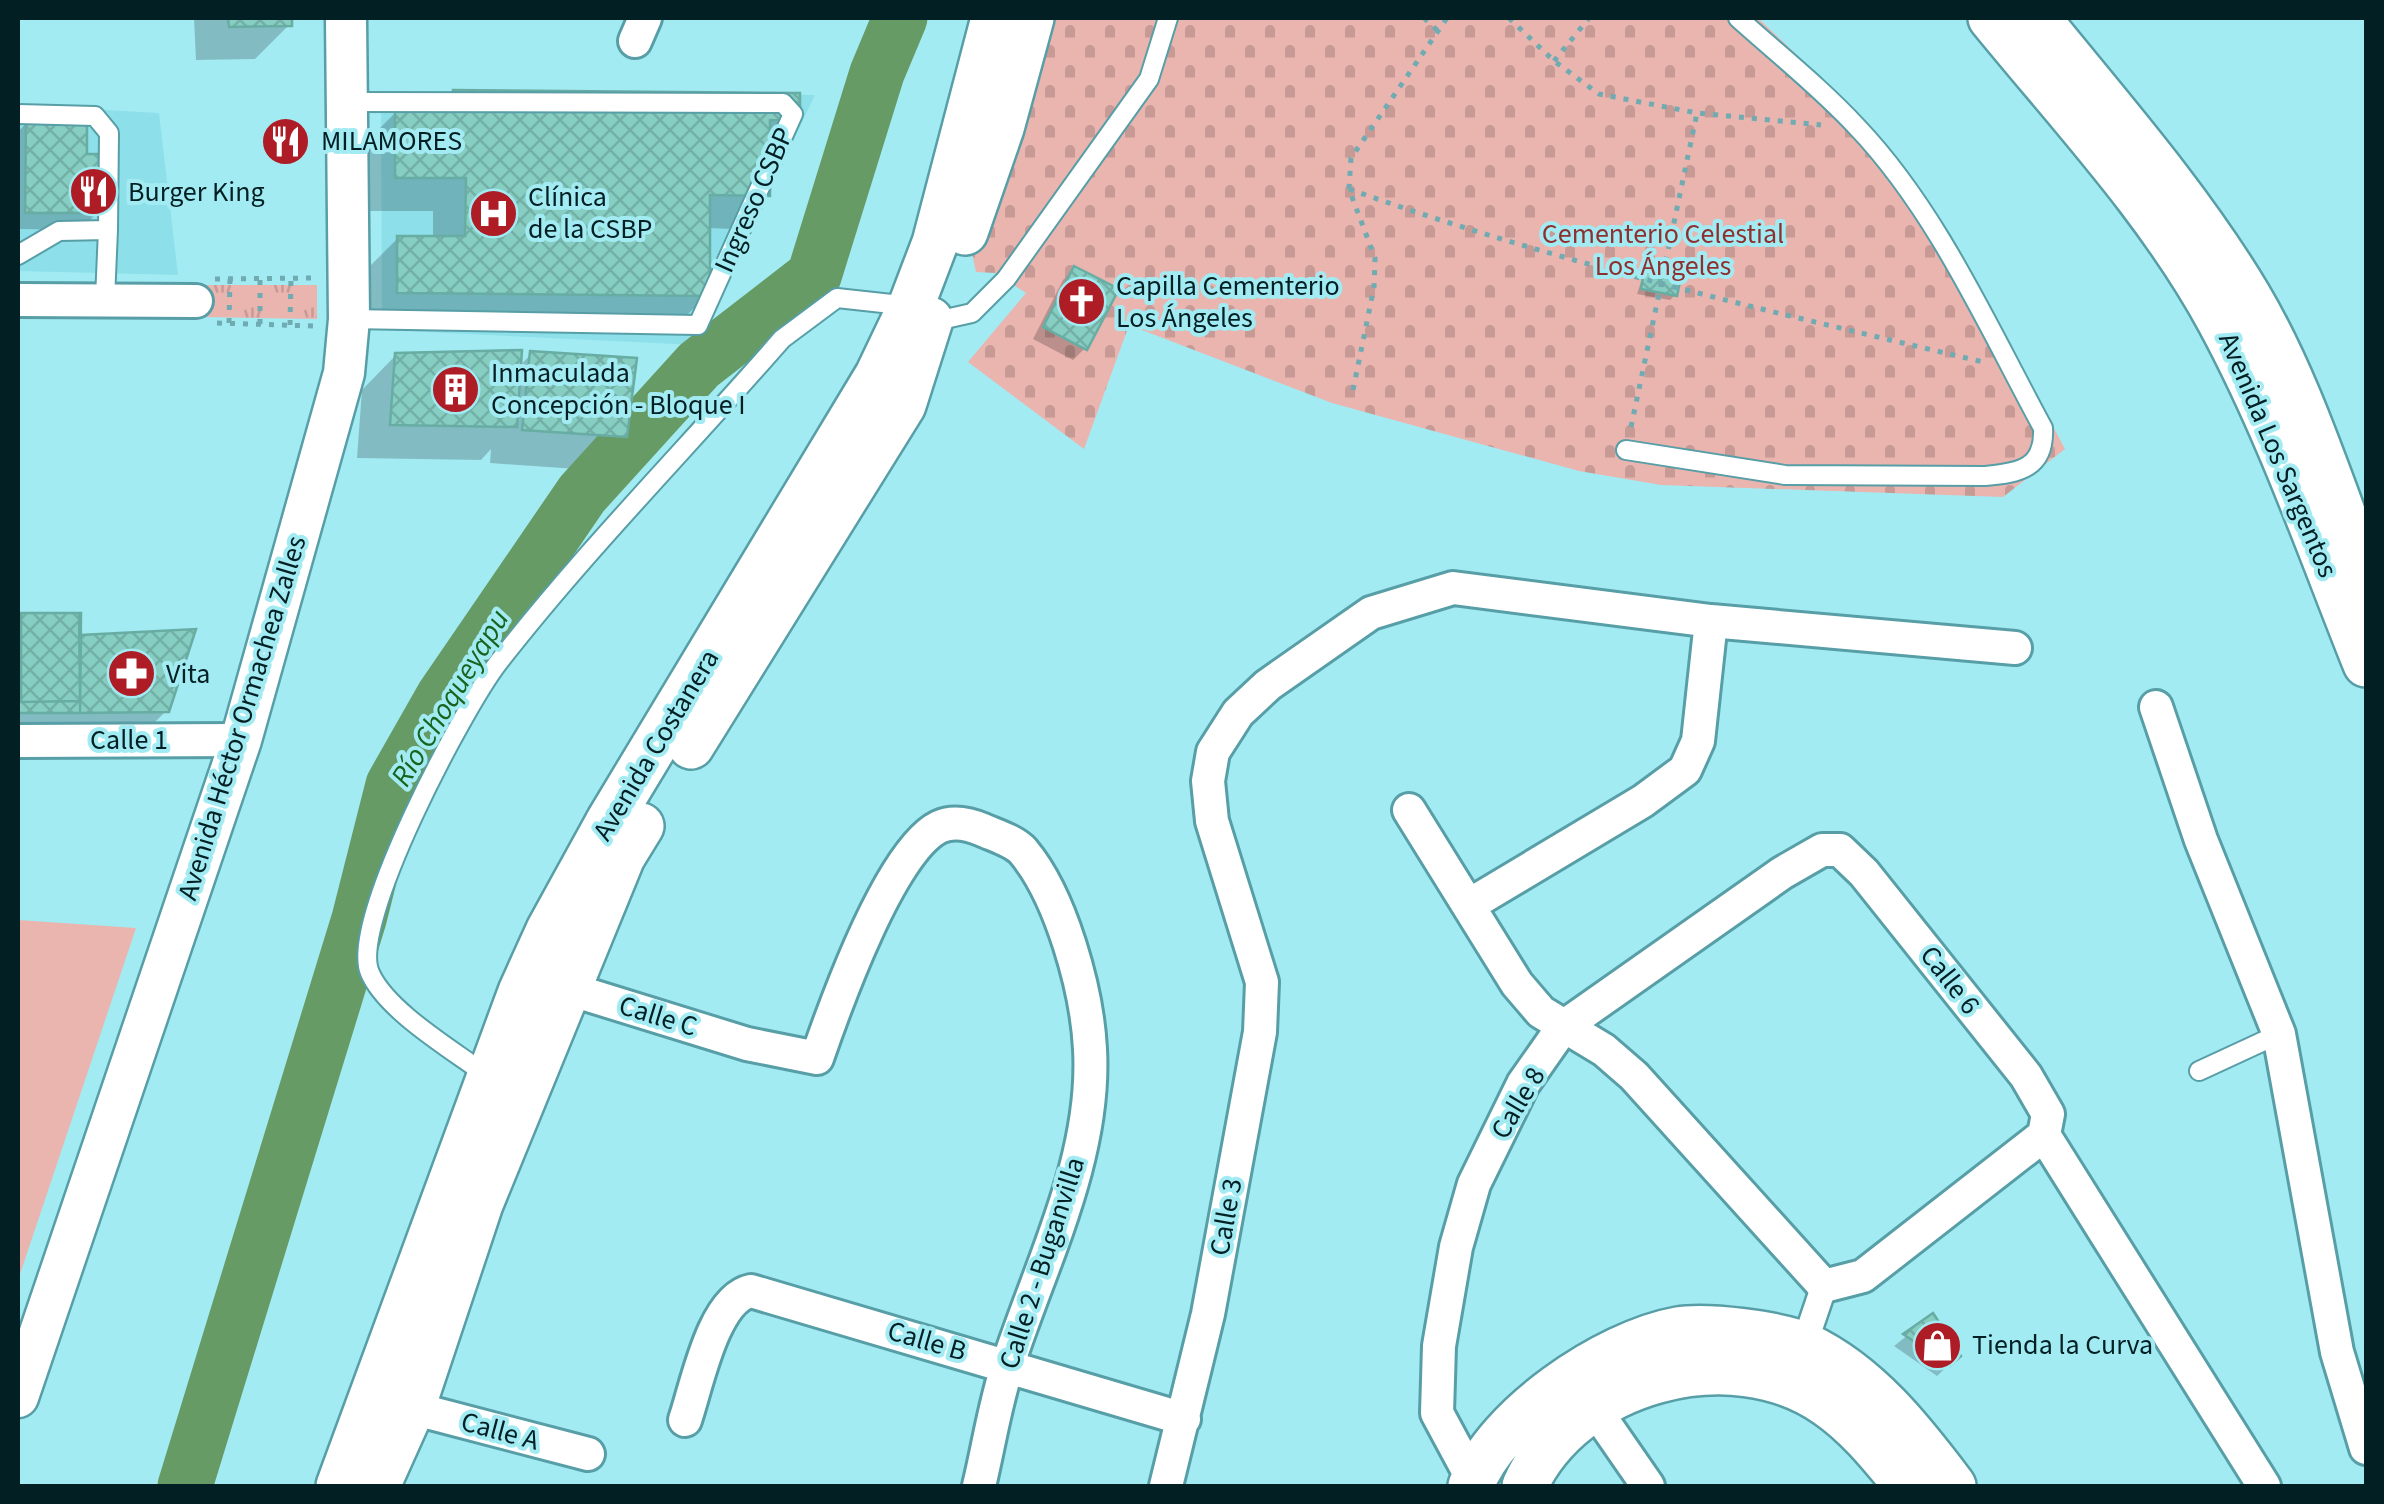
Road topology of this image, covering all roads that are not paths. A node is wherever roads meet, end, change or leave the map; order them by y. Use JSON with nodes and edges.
{"nodes":[{"id":1,"x":346,"y":18,"type":"edge"},
{"id":2,"x":994,"y":18,"type":"edge"},
{"id":3,"x":1031,"y":18,"type":"edge"},
{"id":4,"x":1168,"y":18,"type":"edge"},
{"id":5,"x":1738,"y":18,"type":"edge"},
{"id":6,"x":1991,"y":18,"type":"edge"},
{"id":7,"x":2036,"y":18,"type":"edge"},
{"id":8,"x":347,"y":102,"type":"junction"},
{"id":9,"x":18,"y":114,"type":"edge"},
{"id":10,"x":108,"y":230,"type":"junction"},
{"id":11,"x":18,"y":255,"type":"edge"},
{"id":12,"x":18,"y":300,"type":"edge"},
{"id":13,"x":105,"y":300,"type":"junction"},
{"id":14,"x":196,"y":301,"type":"dead end"},
{"id":15,"x":920,"y":314,"type":"junction"},
{"id":16,"x":332,"y":322,"type":"junction"},
{"id":17,"x":1626,"y":450,"type":"road end"},
{"id":18,"x":2366,"y":576,"type":"edge"},
{"id":19,"x":1711,"y":621,"type":"junction"},
{"id":20,"x":2016,"y":648,"type":"dead end"},
{"id":21,"x":2366,"y":664,"type":"edge"},
{"id":22,"x":2156,"y":707,"type":"dead end"},
{"id":23,"x":18,"y":740,"type":"edge"},
{"id":24,"x":241,"y":740,"type":"junction"},
{"id":25,"x":1409,"y":810,"type":"dead end"},
{"id":26,"x":988,"y":832,"type":"joint"},
{"id":27,"x":1822,"y":850,"type":"joint"},
{"id":28,"x":1471,"y":904,"type":"junction"},
{"id":29,"x":569,"y":988,"type":"junction"},
{"id":30,"x":1564,"y":1027,"type":"junction"},
{"id":31,"x":2279,"y":1034,"type":"junction"},
{"id":32,"x":2200,"y":1072,"type":"dead end"},
{"id":33,"x":490,"y":1077,"type":"junction"},
{"id":34,"x":2044,"y":1135,"type":"junction"},
{"id":35,"x":1824,"y":1286,"type":"junction"},
{"id":36,"x":1804,"y":1345,"type":"junction"},
{"id":37,"x":1008,"y":1364,"type":"junction"},
{"id":38,"x":18,"y":1397,"type":"edge"},
{"id":39,"x":412,"y":1408,"type":"junction"},
{"id":40,"x":1594,"y":1408,"type":"junction"},
{"id":41,"x":1184,"y":1418,"type":"junction"},
{"id":42,"x":685,"y":1420,"type":"dead end"},
{"id":43,"x":2366,"y":1448,"type":"edge"},
{"id":44,"x":588,"y":1454,"type":"dead end"},
{"id":45,"x":1472,"y":1483,"type":"edge"},
{"id":46,"x":339,"y":1486,"type":"edge"},
{"id":47,"x":376,"y":1486,"type":"edge"},
{"id":48,"x":979,"y":1486,"type":"edge"},
{"id":49,"x":1166,"y":1486,"type":"edge"},
{"id":50,"x":1525,"y":1486,"type":"edge"},
{"id":51,"x":1648,"y":1486,"type":"edge"},
{"id":52,"x":1907,"y":1486,"type":"edge"},
{"id":53,"x":1953,"y":1486,"type":"edge"},
{"id":54,"x":2264,"y":1486,"type":"edge"}],
"edges":[{"from":1,"to":8,"type":"street","name":"Avenida Héctor Ormachea Zalles"},
{"from":2,"to":15,"type":"main road","name":"Avenida Costanera"},
{"from":3,"to":15,"type":"main road","name":"Avenida Costanera"},
{"from":4,"to":15,"type":"lane"},
{"from":5,"to":17,"type":"lane"},
{"from":6,"to":21,"type":"main road","name":"Avenida Los Sargentos"},
{"from":7,"to":18,"type":"main road","name":"Avenida Los Sargentos"},
{"from":8,"to":16,"type":"street","name":"Avenida Héctor Ormachea Zalles"},
{"from":8,"to":16,"type":"lane","name":"Ingreso CSBP"},
{"from":9,"to":10,"type":"lane"},
{"from":10,"to":11,"type":"lane"},
{"from":10,"to":13,"type":"lane"},
{"from":12,"to":13,"type":"street"},
{"from":13,"to":14,"type":"street"},
{"from":15,"to":29,"type":"main road","name":"Avenida Costanera"},
{"from":15,"to":33,"type":"main road","name":"Avenida Costanera"},
{"from":15,"to":33,"type":"lane"},
{"from":16,"to":24,"type":"street","name":"Avenida Héctor Ormachea Zalles"},
{"from":19,"to":20,"type":"street","name":"Calle 3"},
{"from":19,"to":28,"type":"street"},
{"from":19,"to":41,"type":"street","name":"Calle 3"},
{"from":22,"to":31,"type":"street"},
{"from":23,"to":24,"type":"street","name":"Calle 1"},
{"from":24,"to":38,"type":"street","name":"Avenida Héctor Ormachea Zalles"},
{"from":25,"to":28,"type":"street"},
{"from":26,"to":29,"type":"street","name":"Calle C"},
{"from":26,"to":37,"type":"street","name":"Calle 2 - Buganvilla"},
{"from":27,"to":30,"type":"street","name":"Calle 8"},
{"from":27,"to":34,"type":"street","name":"Calle 6"},
{"from":28,"to":30,"type":"street"},
{"from":29,"to":39,"type":"main road","name":"Avenida Costanera"},
{"from":30,"to":35,"type":"street"},
{"from":30,"to":45,"type":"street","name":"Calle 8"},
{"from":31,"to":32,"type":"lane"},
{"from":31,"to":43,"type":"street"},
{"from":33,"to":46,"type":"main road","name":"Avenida Costanera"},
{"from":34,"to":35,"type":"street"},
{"from":34,"to":54,"type":"street","name":"Calle 6"},
{"from":35,"to":36,"type":"street"},
{"from":36,"to":45,"type":"main road"},
{"from":36,"to":53,"type":"main road"},
{"from":37,"to":41,"type":"street","name":"Calle B"},
{"from":37,"to":42,"type":"street","name":"Calle B"},
{"from":37,"to":48,"type":"street","name":"Calle 2 - Buganvilla"},
{"from":39,"to":44,"type":"street","name":"Calle A"},
{"from":39,"to":47,"type":"main road","name":"Avenida Costanera"},
{"from":40,"to":50,"type":"main road"},
{"from":40,"to":51,"type":"street"},
{"from":40,"to":52,"type":"main road"},
{"from":41,"to":49,"type":"street","name":"Calle 3"}]}
